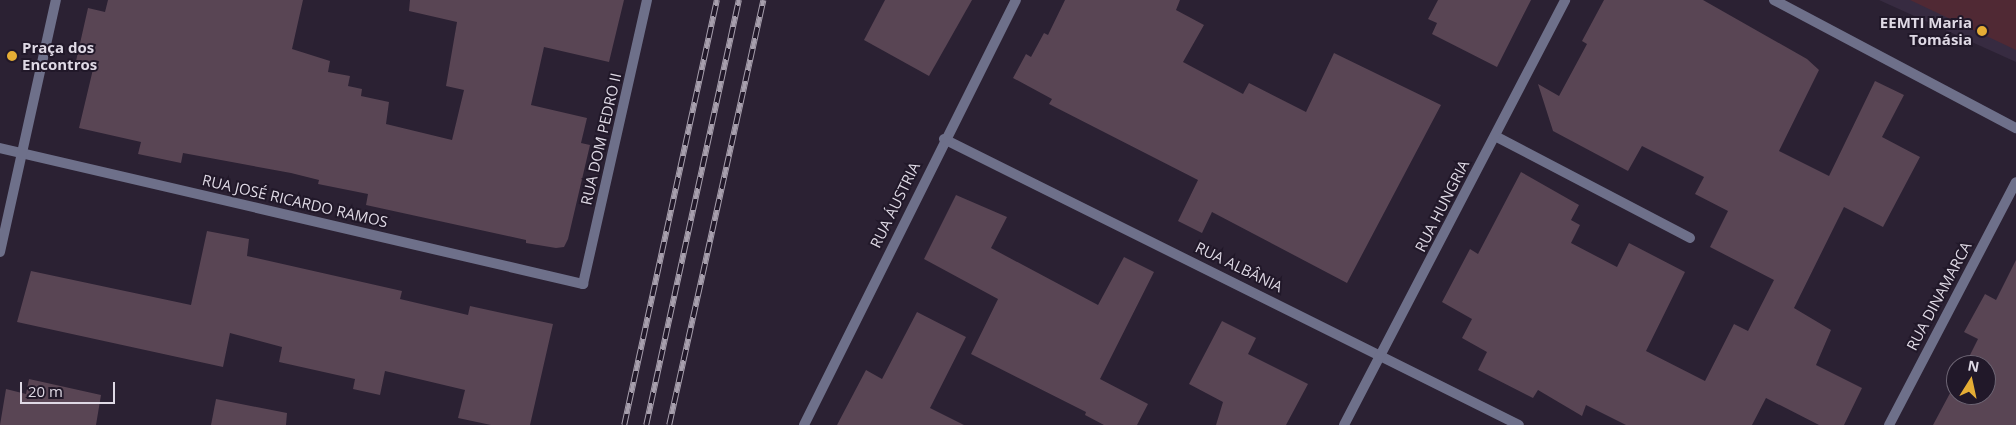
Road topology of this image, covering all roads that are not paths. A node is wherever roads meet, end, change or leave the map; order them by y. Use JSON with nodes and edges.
{"nodes":[{"id":1,"x":56,"y":0,"type":"edge"},
{"id":2,"x":647,"y":0,"type":"edge"},
{"id":3,"x":1016,"y":0,"type":"edge"},
{"id":4,"x":1566,"y":0,"type":"edge"},
{"id":5,"x":1774,"y":0,"type":"edge"},
{"id":6,"x":2016,"y":128,"type":"edge"},
{"id":7,"x":1495,"y":136,"type":"junction"},
{"id":8,"x":944,"y":139,"type":"junction"},
{"id":9,"x":0,"y":148,"type":"edge"},
{"id":10,"x":22,"y":152,"type":"junction"},
{"id":11,"x":2016,"y":182,"type":"edge"},
{"id":12,"x":1690,"y":238,"type":"dead end"},
{"id":13,"x":0,"y":252,"type":"edge"},
{"id":14,"x":583,"y":284,"type":"joint"},
{"id":15,"x":1382,"y":355,"type":"junction"},
{"id":16,"x":804,"y":425,"type":"edge"},
{"id":17,"x":1344,"y":425,"type":"edge"},
{"id":18,"x":1520,"y":425,"type":"edge"},
{"id":19,"x":1888,"y":425,"type":"edge"}],
"edges":[{"from":1,"to":10,"type":"street"},
{"from":2,"to":14,"type":"street","name":"RUA DOM PEDRO II"},
{"from":3,"to":8,"type":"street","name":"RUA ÁUSTRIA"},
{"from":4,"to":7,"type":"street","name":"RUA HUNGRIA"},
{"from":5,"to":6,"type":"street"},
{"from":7,"to":12,"type":"street"},
{"from":7,"to":15,"type":"street","name":"RUA HUNGRIA"},
{"from":8,"to":15,"type":"street","name":"RUA ALBÂNIA"},
{"from":8,"to":16,"type":"street","name":"RUA ÁUSTRIA"},
{"from":9,"to":10,"type":"street","name":"RUA JOSÉ RICARDO RAMOS"},
{"from":10,"to":13,"type":"street"},
{"from":10,"to":14,"type":"street","name":"RUA JOSÉ RICARDO RAMOS"},
{"from":11,"to":19,"type":"street","name":"RUA DINAMARCA"},
{"from":15,"to":17,"type":"street","name":"RUA HUNGRIA"},
{"from":15,"to":18,"type":"street","name":"RUA ALBÂNIA"}]}
